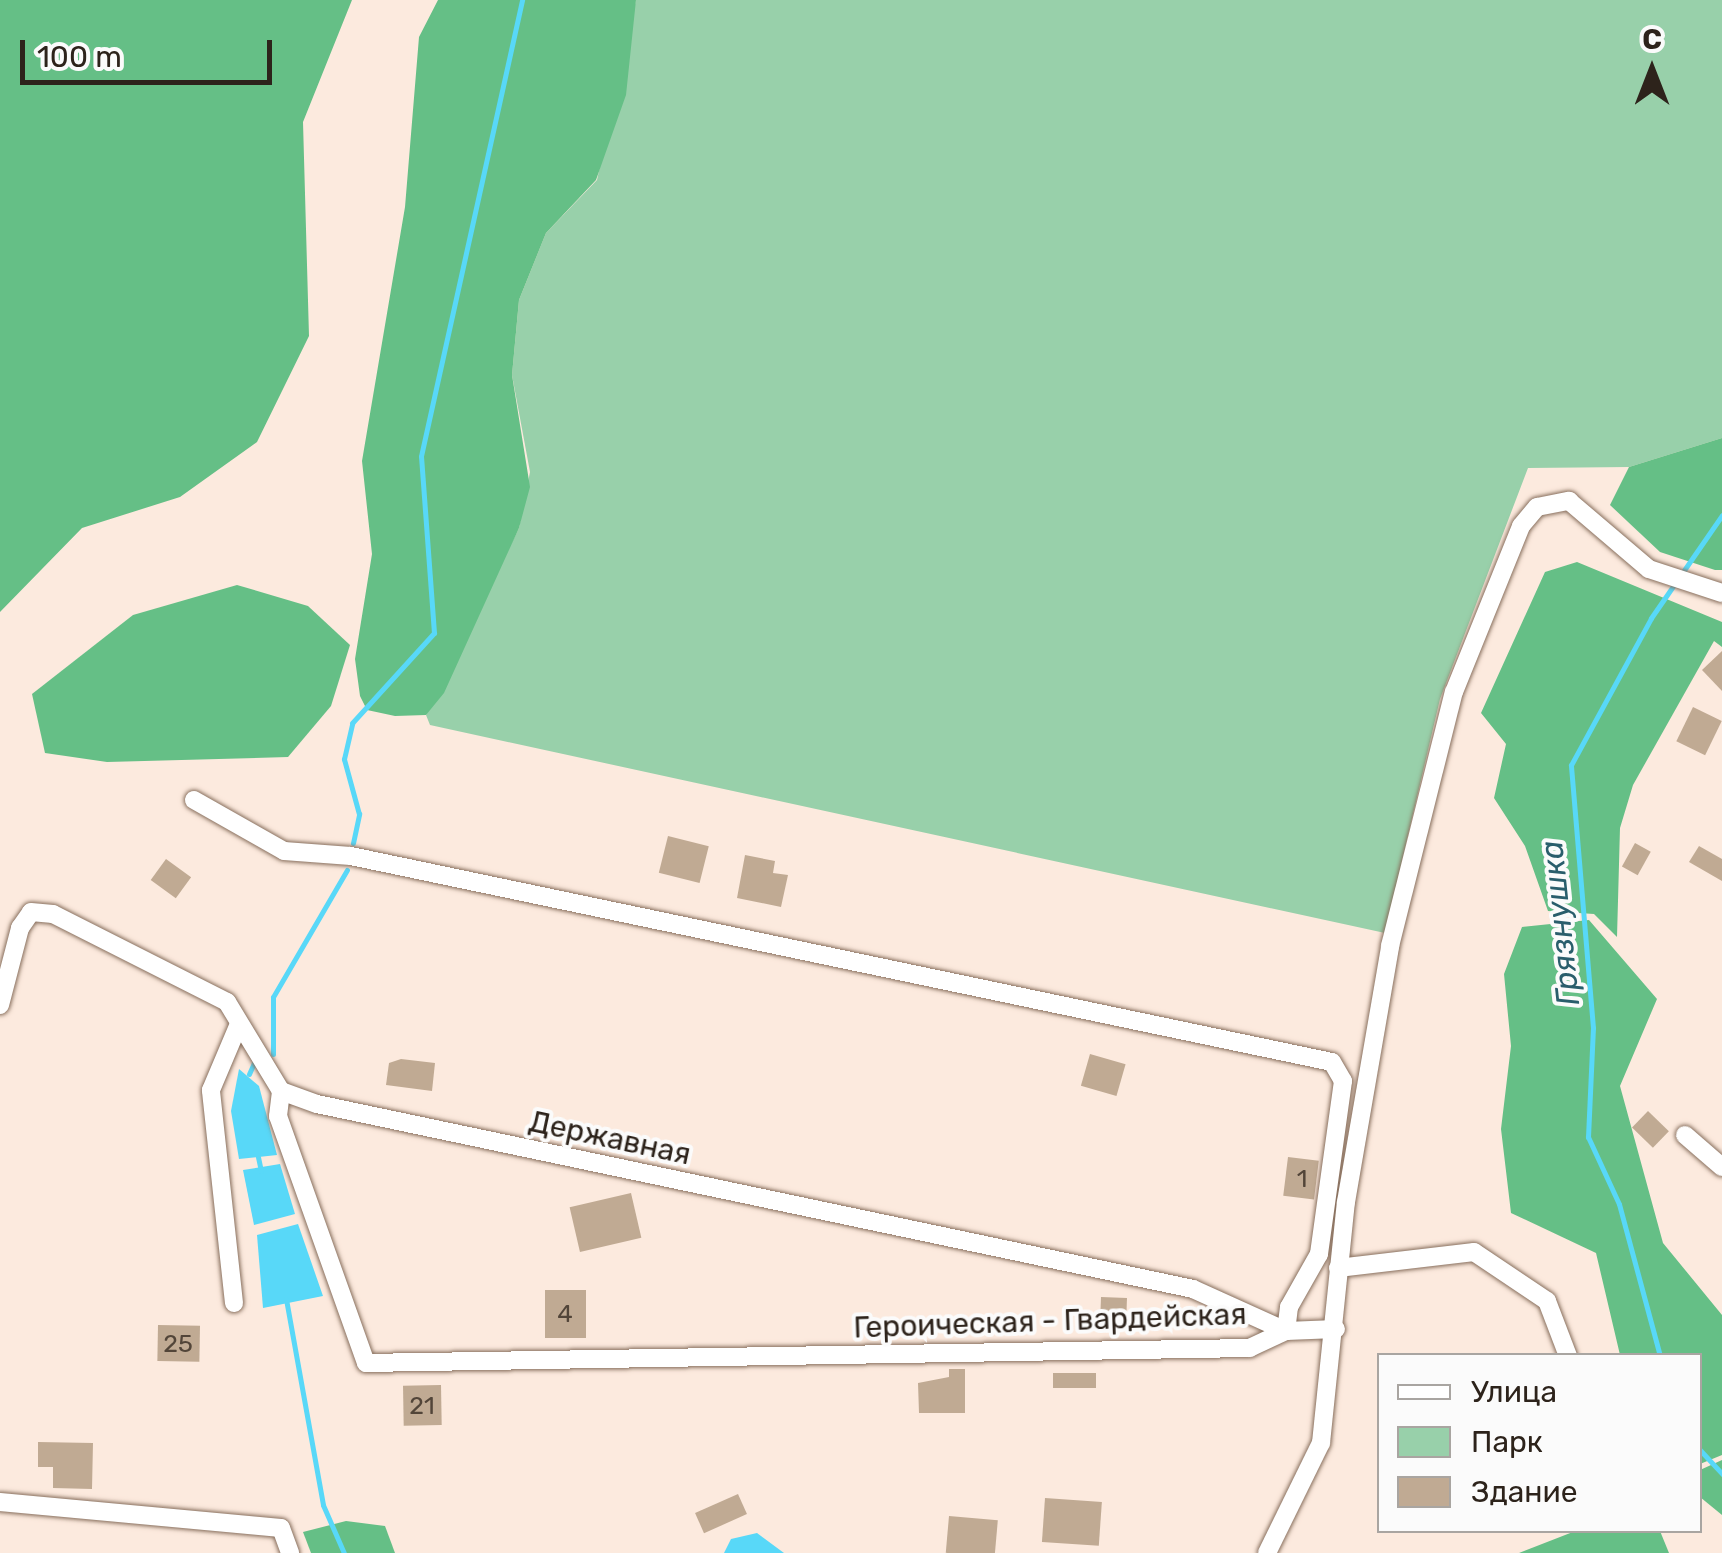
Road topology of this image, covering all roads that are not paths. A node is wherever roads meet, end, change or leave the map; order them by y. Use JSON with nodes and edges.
{"nodes":[{"id":1,"x":1722,"y":593,"type":"edge"},
{"id":2,"x":194,"y":800,"type":"dead end"},
{"id":3,"x":0,"y":1005,"type":"edge"},
{"id":4,"x":238,"y":1026,"type":"junction"},
{"id":5,"x":281,"y":1091,"type":"junction"},
{"id":6,"x":1686,"y":1134,"type":"dead end"},
{"id":7,"x":1722,"y":1167,"type":"edge"},
{"id":8,"x":1338,"y":1268,"type":"junction"},
{"id":9,"x":234,"y":1303,"type":"dead end"},
{"id":10,"x":1336,"y":1329,"type":"junction"},
{"id":11,"x":1286,"y":1331,"type":"junction"},
{"id":12,"x":1567,"y":1353,"type":"edge"},
{"id":13,"x":0,"y":1502,"type":"edge"},
{"id":14,"x":290,"y":1553,"type":"edge"},
{"id":15,"x":1267,"y":1553,"type":"edge"}],
"edges":[{"from":1,"to":8,"type":"street"},
{"from":2,"to":11,"type":"street","name":"Героическая - Гвардейская"},
{"from":3,"to":4,"type":"street"},
{"from":4,"to":5,"type":"street"},
{"from":4,"to":9,"type":"street"},
{"from":5,"to":11,"type":"street","name":"Державная"},
{"from":5,"to":11,"type":"street","name":"Героическая - Гвардейская"},
{"from":6,"to":7,"type":"street"},
{"from":8,"to":10,"type":"street"},
{"from":8,"to":12,"type":"street"},
{"from":10,"to":11,"type":"street","name":"Державная"},
{"from":10,"to":15,"type":"street"},
{"from":13,"to":14,"type":"street"}]}
